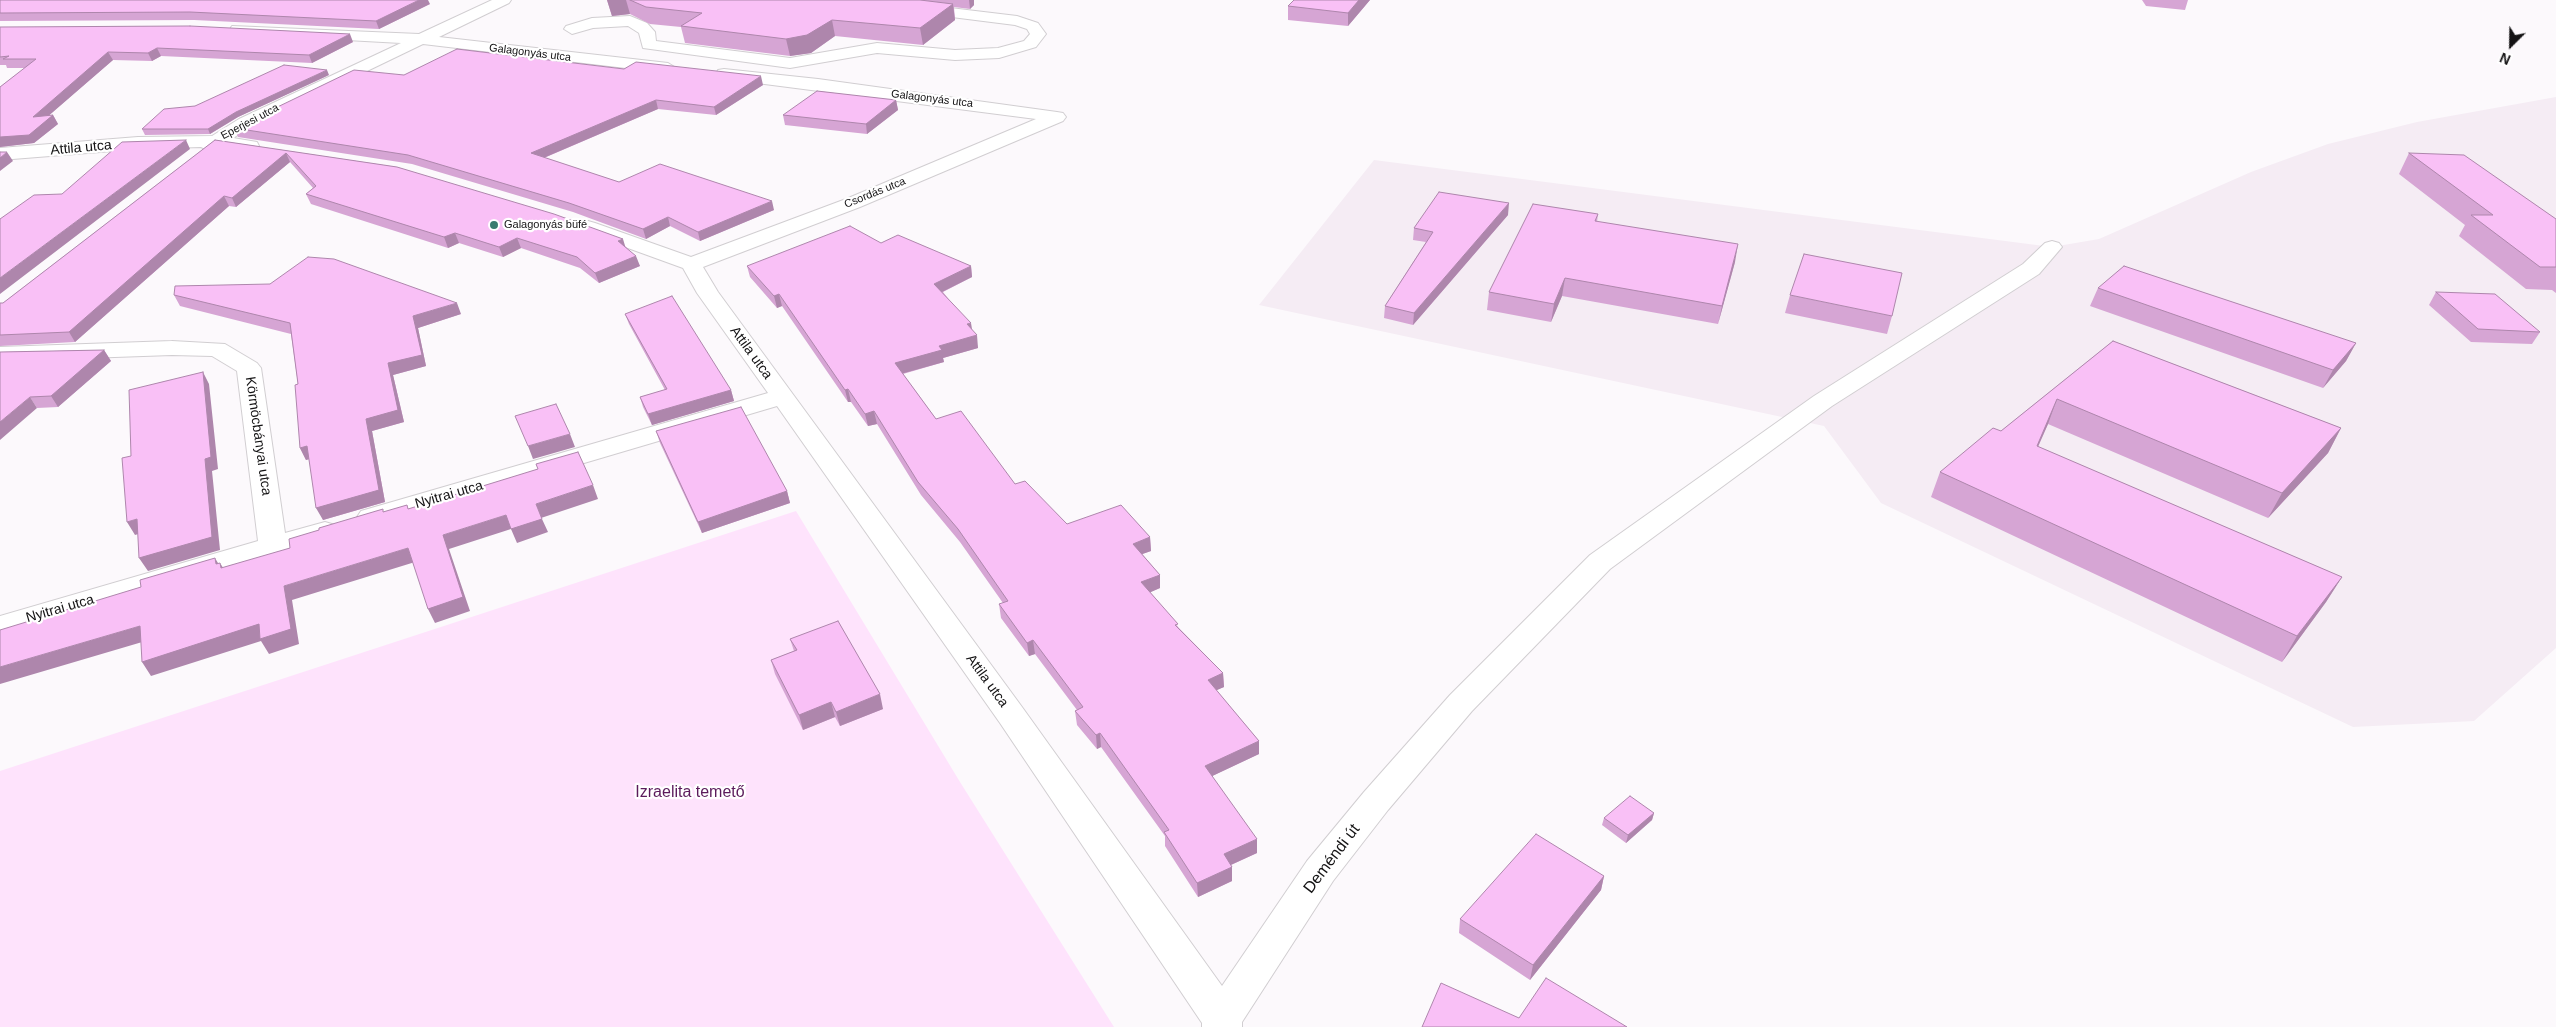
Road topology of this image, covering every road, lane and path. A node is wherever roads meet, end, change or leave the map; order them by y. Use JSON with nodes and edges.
{"nodes":[{"id":1,"x":504,"y":0,"type":"edge"},
{"id":2,"x":904,"y":7,"type":"edge"},
{"id":3,"x":610,"y":8,"type":"dead end"},
{"id":4,"x":221,"y":28,"type":"edge"},
{"id":5,"x":572,"y":29,"type":"junction"},
{"id":6,"x":419,"y":39,"type":"junction"},
{"id":7,"x":532,"y":53,"type":"junction"},
{"id":8,"x":689,"y":71,"type":"edge"},
{"id":9,"x":708,"y":73,"type":"edge"},
{"id":10,"x":1057,"y":117,"type":"joint"},
{"id":11,"x":214,"y":141,"type":"junction"},
{"id":12,"x":272,"y":149,"type":"edge"},
{"id":13,"x":0,"y":154,"type":"edge"},
{"id":14,"x":192,"y":159,"type":"edge"},
{"id":15,"x":564,"y":218,"type":"edge"},
{"id":16,"x":2052,"y":247,"type":"dead end"},
{"id":17,"x":692,"y":264,"type":"junction"},
{"id":18,"x":0,"y":354,"type":"edge"},
{"id":19,"x":782,"y":397,"type":"junction"},
{"id":20,"x":273,"y":546,"type":"junction"},
{"id":21,"x":0,"y":626,"type":"edge"},
{"id":22,"x":1222,"y":1023,"type":"edge"}],
"edges":[{"from":1,"to":6,"type":"street","name":"Eperjesi utca"},
{"from":2,"to":5,"type":"street"},
{"from":3,"to":5,"type":"street"},
{"from":4,"to":6,"type":"street","name":"Galagonyás utca"},
{"from":5,"to":7,"type":"street"},
{"from":6,"to":7,"type":"street","name":"Galagonyás utca"},
{"from":6,"to":11,"type":"street","name":"Eperjesi utca"},
{"from":7,"to":8,"type":"street","name":"Galagonyás utca"},
{"from":9,"to":10,"type":"street","name":"Galagonyás utca"},
{"from":10,"to":17,"type":"street","name":"Csordás utca"},
{"from":11,"to":12,"type":"street","name":"Attila utca"},
{"from":11,"to":13,"type":"street","name":"Attila utca"},
{"from":11,"to":14,"type":"street","name":"Eperjesi utca"},
{"from":15,"to":17,"type":"street"},
{"from":16,"to":22,"type":"street","name":"Deméndi út"},
{"from":17,"to":19,"type":"street","name":"Attila utca"},
{"from":18,"to":20,"type":"street","name":"Körmöcbányai utca"},
{"from":19,"to":20,"type":"street","name":"Nyitrai utca"},
{"from":19,"to":22,"type":"street","name":"Attila utca"},
{"from":20,"to":21,"type":"street","name":"Nyitrai utca"}]}
